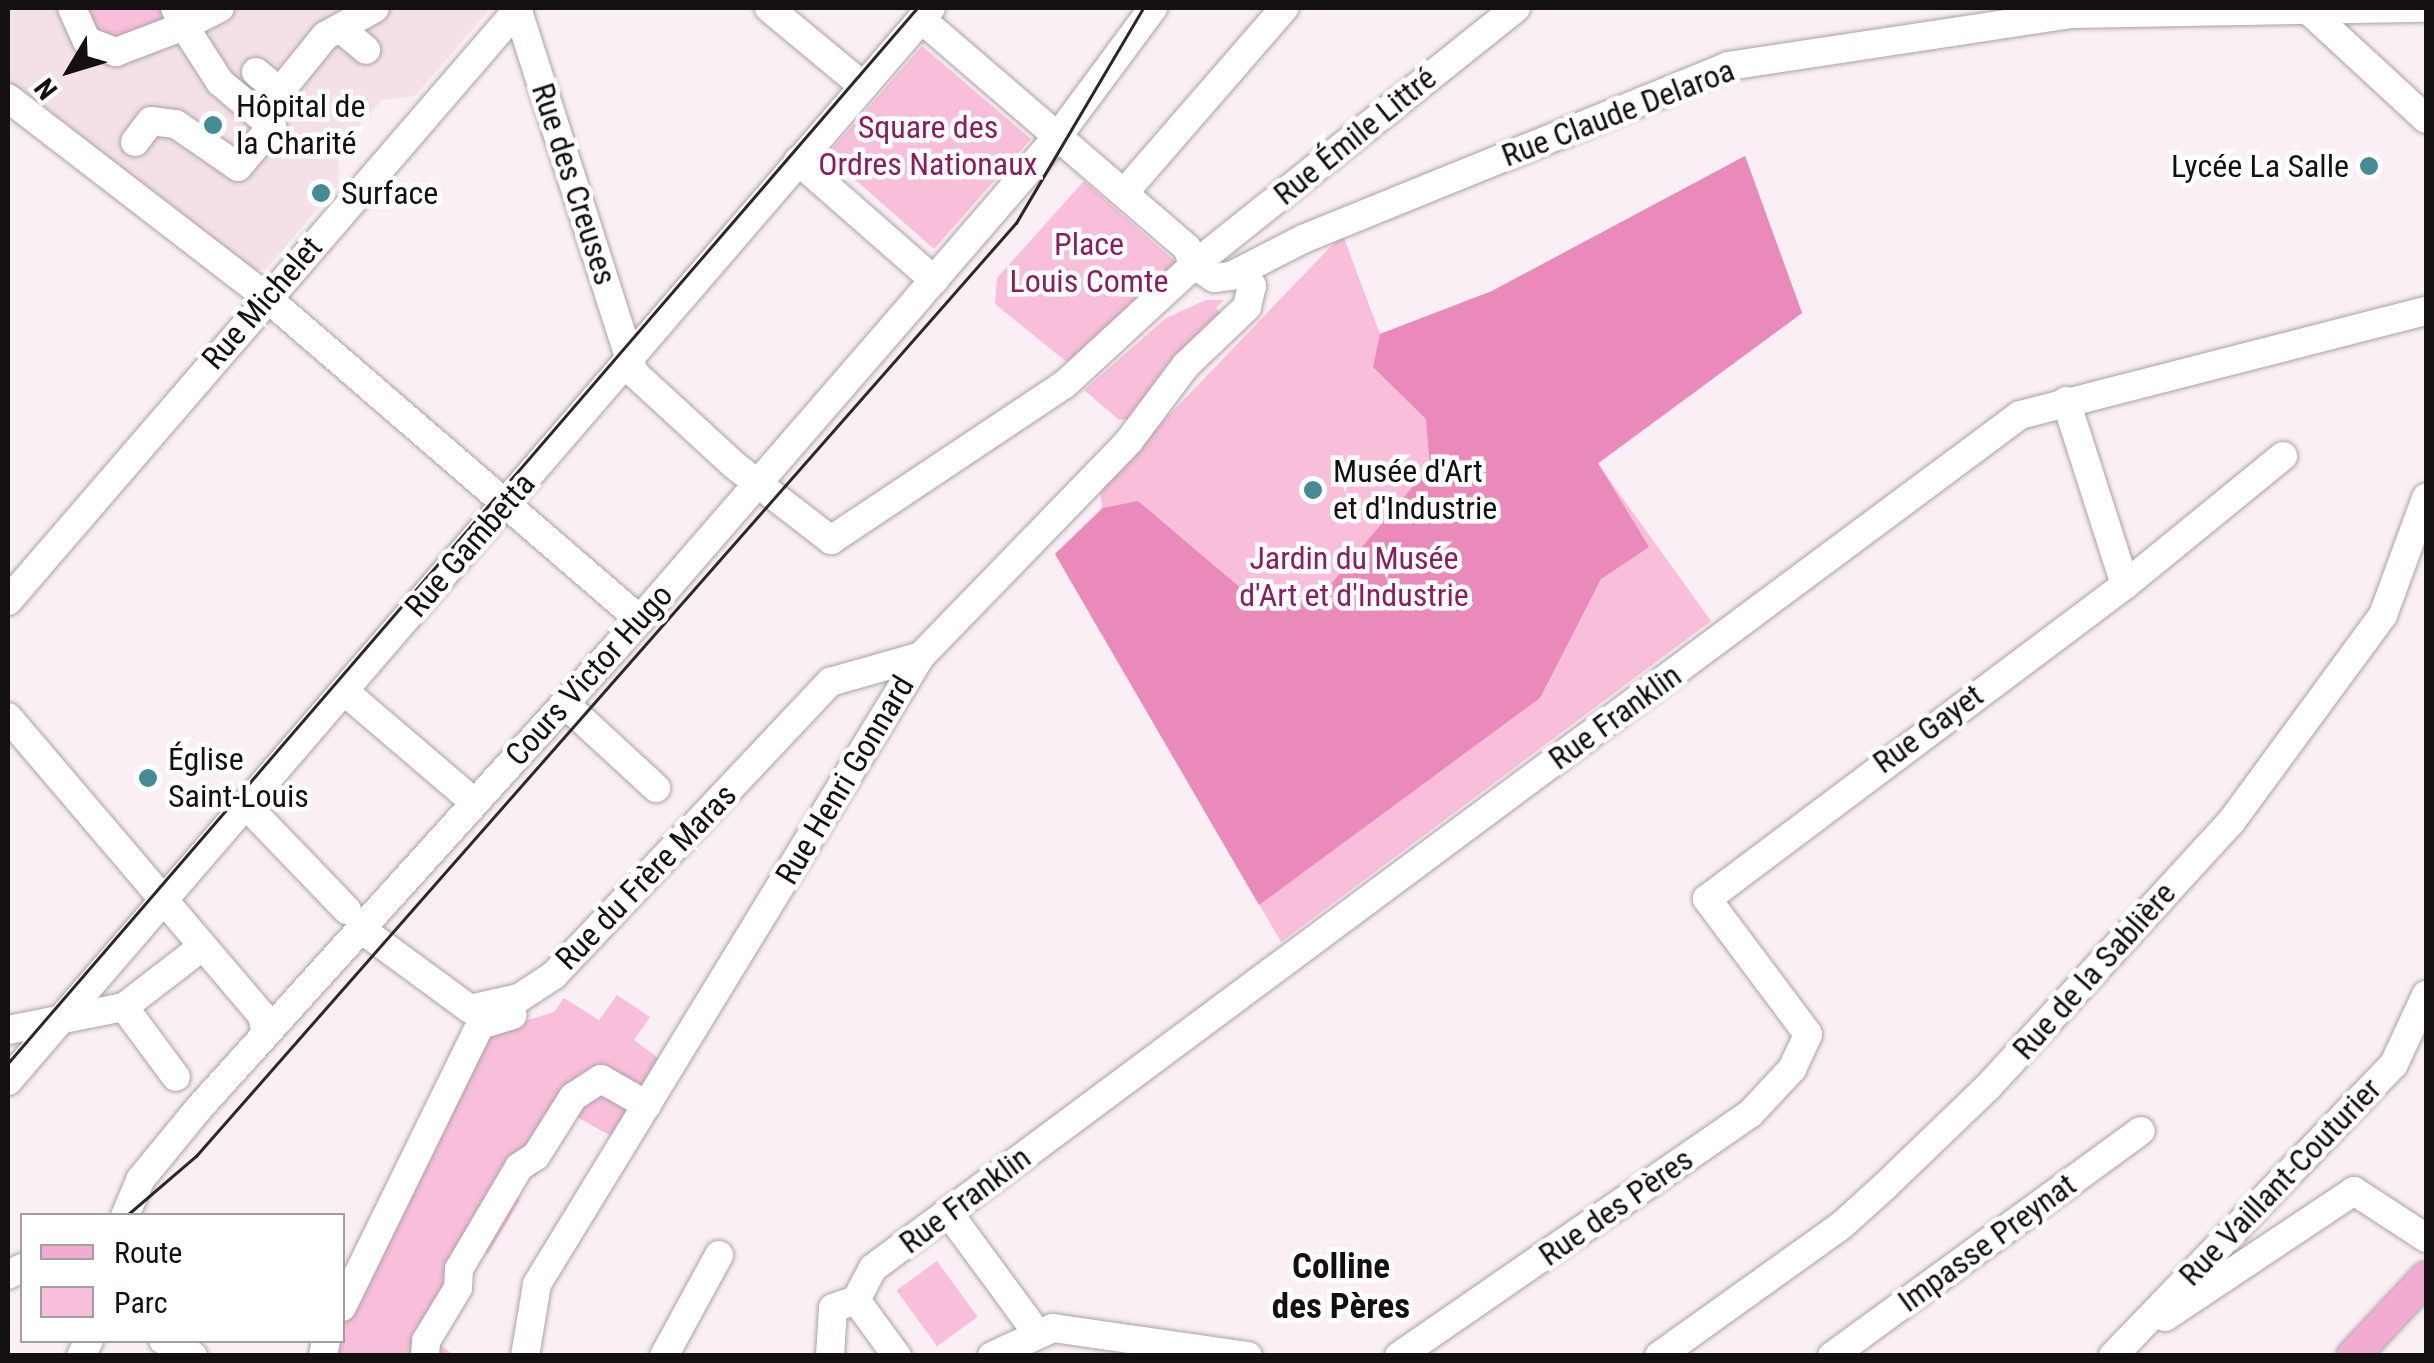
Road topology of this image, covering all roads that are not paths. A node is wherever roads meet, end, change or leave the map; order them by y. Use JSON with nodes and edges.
{"nodes":[{"id":1,"x":72,"y":8,"type":"edge"},
{"id":2,"x":220,"y":8,"type":"edge"},
{"id":3,"x":374,"y":8,"type":"edge"},
{"id":4,"x":518,"y":8,"type":"edge"},
{"id":5,"x":769,"y":8,"type":"edge"},
{"id":6,"x":1153,"y":8,"type":"edge"},
{"id":7,"x":1284,"y":8,"type":"edge"},
{"id":8,"x":1516,"y":8,"type":"edge"},
{"id":9,"x":2426,"y":8,"type":"edge"},
{"id":10,"x":2307,"y":9,"type":"edge"},
{"id":11,"x":926,"y":13,"type":"edge"},
{"id":12,"x":180,"y":17,"type":"edge"},
{"id":13,"x":340,"y":28,"type":"junction"},
{"id":14,"x":366,"y":50,"type":"dead end"},
{"id":15,"x":256,"y":72,"type":"dead end"},
{"id":16,"x":863,"y":86,"type":"junction"},
{"id":17,"x":280,"y":92,"type":"junction"},
{"id":18,"x":8,"y":98,"type":"edge"},
{"id":19,"x":260,"y":116,"type":"junction"},
{"id":20,"x":2426,"y":118,"type":"edge"},
{"id":21,"x":1058,"y":136,"type":"junction"},
{"id":22,"x":135,"y":142,"type":"dead end"},
{"id":23,"x":798,"y":161,"type":"junction"},
{"id":24,"x":1124,"y":193,"type":"junction"},
{"id":25,"x":1194,"y":265,"type":"junction"},
{"id":26,"x":1242,"y":271,"type":"junction"},
{"id":27,"x":934,"y":280,"type":"junction"},
{"id":28,"x":266,"y":296,"type":"junction"},
{"id":29,"x":2426,"y":311,"type":"edge"},
{"id":30,"x":628,"y":360,"type":"junction"},
{"id":31,"x":2066,"y":402,"type":"junction"},
{"id":32,"x":2283,"y":456,"type":"dead end"},
{"id":33,"x":758,"y":482,"type":"junction"},
{"id":34,"x":2426,"y":498,"type":"edge"},
{"id":35,"x":504,"y":506,"type":"junction"},
{"id":36,"x":2125,"y":585,"type":"junction"},
{"id":37,"x":8,"y":601,"type":"edge"},
{"id":38,"x":640,"y":620,"type":"junction"},
{"id":39,"x":921,"y":656,"type":"junction"},
{"id":40,"x":344,"y":691,"type":"junction"},
{"id":41,"x":565,"y":704,"type":"junction"},
{"id":42,"x":8,"y":717,"type":"edge"},
{"id":43,"x":656,"y":788,"type":"dead end"},
{"id":44,"x":475,"y":803,"type":"junction"},
{"id":45,"x":245,"y":804,"type":"junction"},
{"id":46,"x":163,"y":900,"type":"junction"},
{"id":47,"x":354,"y":919,"type":"junction"},
{"id":48,"x":202,"y":946,"type":"junction"},
{"id":49,"x":554,"y":975,"type":"junction"},
{"id":50,"x":2426,"y":995,"type":"edge"},
{"id":51,"x":124,"y":1007,"type":"junction"},
{"id":52,"x":63,"y":1016,"type":"junction"},
{"id":53,"x":8,"y":1030,"type":"edge"},
{"id":54,"x":266,"y":1034,"type":"junction"},
{"id":55,"x":1808,"y":1034,"type":"joint"},
{"id":56,"x":176,"y":1077,"type":"dead end"},
{"id":57,"x":8,"y":1081,"type":"edge"},
{"id":58,"x":647,"y":1105,"type":"junction"},
{"id":59,"x":2141,"y":1131,"type":"dead end"},
{"id":60,"x":948,"y":1212,"type":"junction"},
{"id":61,"x":126,"y":1213,"type":"edge"},
{"id":62,"x":2426,"y":1238,"type":"edge"},
{"id":63,"x":718,"y":1255,"type":"dead end"},
{"id":64,"x":2426,"y":1278,"type":"edge"},
{"id":65,"x":856,"y":1300,"type":"junction"},
{"id":66,"x":345,"y":1301,"type":"edge"},
{"id":67,"x":1036,"y":1332,"type":"junction"},
{"id":68,"x":169,"y":1343,"type":"edge"},
{"id":69,"x":193,"y":1356,"type":"edge"},
{"id":70,"x":424,"y":1356,"type":"edge"},
{"id":71,"x":525,"y":1356,"type":"edge"},
{"id":72,"x":664,"y":1356,"type":"edge"},
{"id":73,"x":830,"y":1356,"type":"edge"},
{"id":74,"x":897,"y":1356,"type":"edge"},
{"id":75,"x":992,"y":1356,"type":"edge"},
{"id":76,"x":1248,"y":1356,"type":"edge"},
{"id":77,"x":1399,"y":1356,"type":"edge"},
{"id":78,"x":1658,"y":1356,"type":"edge"},
{"id":79,"x":1832,"y":1356,"type":"edge"},
{"id":80,"x":2116,"y":1356,"type":"edge"},
{"id":81,"x":2353,"y":1356,"type":"edge"}],
"edges":[{"from":1,"to":12,"type":"street"},
{"from":2,"to":12,"type":"street"},
{"from":3,"to":13,"type":"street"},
{"from":4,"to":28,"type":"street","name":"Rue Michelet"},
{"from":4,"to":30,"type":"street","name":"Rue des Creuses"},
{"from":5,"to":16,"type":"street"},
{"from":6,"to":21,"type":"street","name":"Cours Victor Hugo"},
{"from":7,"to":24,"type":"street"},
{"from":8,"to":25,"type":"street","name":"Rue Émile Littré"},
{"from":9,"to":10,"type":"street","name":"Rue Claude Delaroa"},
{"from":10,"to":20,"type":"street"},
{"from":10,"to":26,"type":"street","name":"Rue Claude Delaroa"},
{"from":11,"to":16,"type":"street","name":"Rue Gambetta"},
{"from":11,"to":21,"type":"street"},
{"from":12,"to":19,"type":"street"},
{"from":13,"to":14,"type":"street"},
{"from":13,"to":17,"type":"street"},
{"from":15,"to":17,"type":"street"},
{"from":16,"to":23,"type":"street","name":"Rue Gambetta"},
{"from":17,"to":19,"type":"street"},
{"from":18,"to":28,"type":"street"},
{"from":19,"to":22,"type":"street"},
{"from":21,"to":24,"type":"street"},
{"from":21,"to":27,"type":"street","name":"Cours Victor Hugo"},
{"from":23,"to":27,"type":"street"},
{"from":23,"to":30,"type":"street","name":"Rue Gambetta"},
{"from":24,"to":25,"type":"street"},
{"from":25,"to":26,"type":"street"},
{"from":25,"to":33,"type":"street"},
{"from":26,"to":39,"type":"street","name":"Rue Henri Gonnard"},
{"from":27,"to":33,"type":"street","name":"Cours Victor Hugo"},
{"from":28,"to":35,"type":"street"},
{"from":28,"to":37,"type":"street","name":"Rue Michelet"},
{"from":29,"to":31,"type":"street","name":"Rue Franklin"},
{"from":30,"to":33,"type":"street"},
{"from":30,"to":35,"type":"street","name":"Rue Gambetta"},
{"from":31,"to":36,"type":"street"},
{"from":31,"to":60,"type":"street","name":"Rue Franklin"},
{"from":32,"to":36,"type":"street","name":"Rue Gayet"},
{"from":33,"to":38,"type":"street","name":"Cours Victor Hugo"},
{"from":34,"to":78,"type":"street","name":"Rue de la Sablière"},
{"from":35,"to":38,"type":"street"},
{"from":35,"to":40,"type":"street","name":"Rue Gambetta"},
{"from":36,"to":55,"type":"street","name":"Rue Gayet"},
{"from":38,"to":41,"type":"street","name":"Cours Victor Hugo"},
{"from":39,"to":49,"type":"street","name":"Rue du Frère Maras"},
{"from":39,"to":58,"type":"street","name":"Rue Henri Gonnard"},
{"from":40,"to":44,"type":"street"},
{"from":40,"to":45,"type":"street","name":"Rue Gambetta"},
{"from":41,"to":43,"type":"street"},
{"from":41,"to":44,"type":"street","name":"Cours Victor Hugo"},
{"from":42,"to":46,"type":"street"},
{"from":44,"to":47,"type":"street","name":"Cours Victor Hugo"},
{"from":45,"to":46,"type":"street","name":"Rue Gambetta"},
{"from":45,"to":47,"type":"street","name":"Rue du Frère Maras"},
{"from":46,"to":48,"type":"street"},
{"from":46,"to":52,"type":"street","name":"Rue Gambetta"},
{"from":47,"to":49,"type":"street","name":"Rue du Frère Maras"},
{"from":47,"to":54,"type":"street","name":"Cours Victor Hugo"},
{"from":48,"to":51,"type":"street"},
{"from":48,"to":54,"type":"street"},
{"from":49,"to":66,"type":"street"},
{"from":50,"to":80,"type":"street","name":"Rue Vaillant-Couturier"},
{"from":51,"to":52,"type":"street"},
{"from":51,"to":56,"type":"street"},
{"from":52,"to":53,"type":"street"},
{"from":52,"to":57,"type":"street","name":"Rue Gambetta"},
{"from":54,"to":61,"type":"street","name":"Cours Victor Hugo"},
{"from":55,"to":77,"type":"street","name":"Rue des Pères"},
{"from":58,"to":70,"type":"street"},
{"from":58,"to":71,"type":"street","name":"Rue Henri Gonnard"},
{"from":59,"to":79,"type":"street","name":"Impasse Preynat"},
{"from":60,"to":65,"type":"street","name":"Rue Franklin"},
{"from":60,"to":67,"type":"street"},
{"from":62,"to":80,"type":"street"},
{"from":63,"to":72,"type":"street"},
{"from":64,"to":81,"type":"main road"},
{"from":65,"to":73,"type":"street"},
{"from":65,"to":74,"type":"street"},
{"from":67,"to":75,"type":"street"},
{"from":67,"to":76,"type":"street"},
{"from":68,"to":69,"type":"street"}]}
